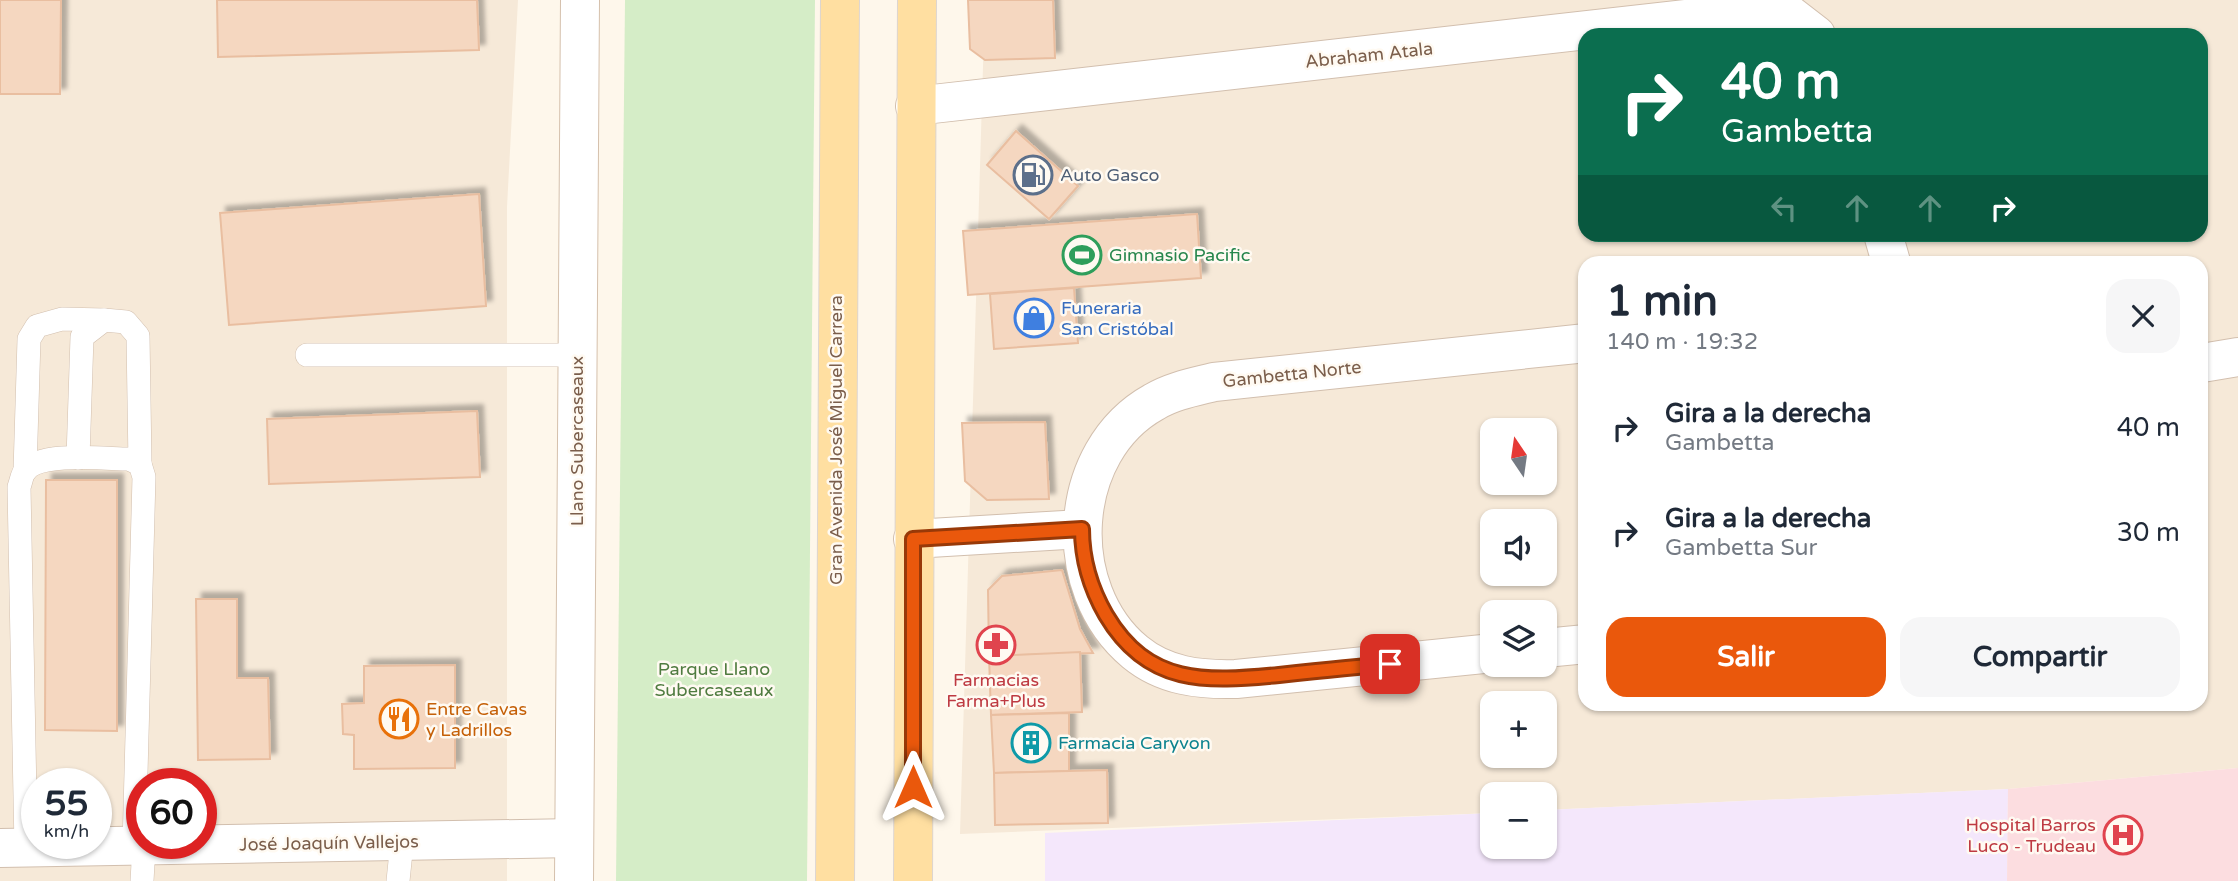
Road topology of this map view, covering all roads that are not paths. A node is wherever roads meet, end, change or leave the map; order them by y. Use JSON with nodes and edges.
{"nodes":[{"id":1,"x":580,"y":0,"type":"edge"},
{"id":2,"x":840,"y":0,"type":"edge"},
{"id":3,"x":917,"y":0,"type":"edge"},
{"id":4,"x":1606,"y":28,"type":"edge"},
{"id":5,"x":1807,"y":28,"type":"edge"},
{"id":6,"x":1578,"y":31,"type":"edge"},
{"id":7,"x":915,"y":106,"type":"junction"},
{"id":8,"x":104,"y":320,"type":"junction"},
{"id":9,"x":1578,"y":344,"type":"edge"},
{"id":10,"x":307,"y":355,"type":"dead end"},
{"id":11,"x":578,"y":355,"type":"junction"},
{"id":12,"x":2238,"y":357,"type":"edge"},
{"id":13,"x":2208,"y":362,"type":"edge"},
{"id":14,"x":78,"y":458,"type":"junction"},
{"id":15,"x":139,"y":464,"type":"junction"},
{"id":16,"x":25,"y":471,"type":"junction"},
{"id":17,"x":1082,"y":529,"type":"junction"},
{"id":18,"x":913,"y":539,"type":"junction"},
{"id":19,"x":1578,"y":645,"type":"edge"},
{"id":20,"x":1557,"y":647,"type":"edge"},
{"id":21,"x":1480,"y":654,"type":"edge"},
{"id":22,"x":141,"y":768,"type":"edge"},
{"id":23,"x":574,"y":838,"type":"junction"},
{"id":24,"x":401,"y":842,"type":"junction"},
{"id":25,"x":13,"y":848,"type":"edge"},
{"id":26,"x":217,"y":853,"type":"edge"},
{"id":27,"x":126,"y":857,"type":"edge"},
{"id":28,"x":398,"y":881,"type":"edge"},
{"id":29,"x":574,"y":881,"type":"edge"},
{"id":30,"x":835,"y":881,"type":"edge"},
{"id":31,"x":913,"y":881,"type":"edge"}],
"edges":[{"from":1,"to":11,"type":"street","name":"Llano Subercaseaux"},
{"from":2,"to":30,"type":"main road","name":"Gran Avenida José Miguel Carrera"},
{"from":3,"to":7,"type":"main road"},
{"from":4,"to":5,"type":"street","name":"Abraham Atala"},
{"from":6,"to":7,"type":"street","name":"Abraham Atala"},
{"from":7,"to":18,"type":"main road"},
{"from":8,"to":14,"type":"lane"},
{"from":8,"to":15,"type":"lane"},
{"from":8,"to":16,"type":"lane"},
{"from":9,"to":17,"type":"street","name":"Gambetta Norte"},
{"from":10,"to":11,"type":"lane"},
{"from":11,"to":23,"type":"street","name":"Llano Subercaseaux"},
{"from":12,"to":13,"type":"street"},
{"from":14,"to":15,"type":"lane"},
{"from":14,"to":16,"type":"lane"},
{"from":15,"to":22,"type":"lane"},
{"from":16,"to":25,"type":"lane"},
{"from":17,"to":18,"type":"street"},
{"from":17,"to":21,"type":"street","name":"Gambetta Norte"},
{"from":18,"to":31,"type":"main road"},
{"from":19,"to":20,"type":"street"},
{"from":23,"to":24,"type":"street","name":"José Joaquín Vallejos"},
{"from":23,"to":29,"type":"street","name":"Llano Subercaseaux"},
{"from":24,"to":26,"type":"street","name":"José Joaquín Vallejos"},
{"from":24,"to":28,"type":"lane"},
{"from":25,"to":27,"type":"street","name":"José Joaquín Vallejos"}]}
